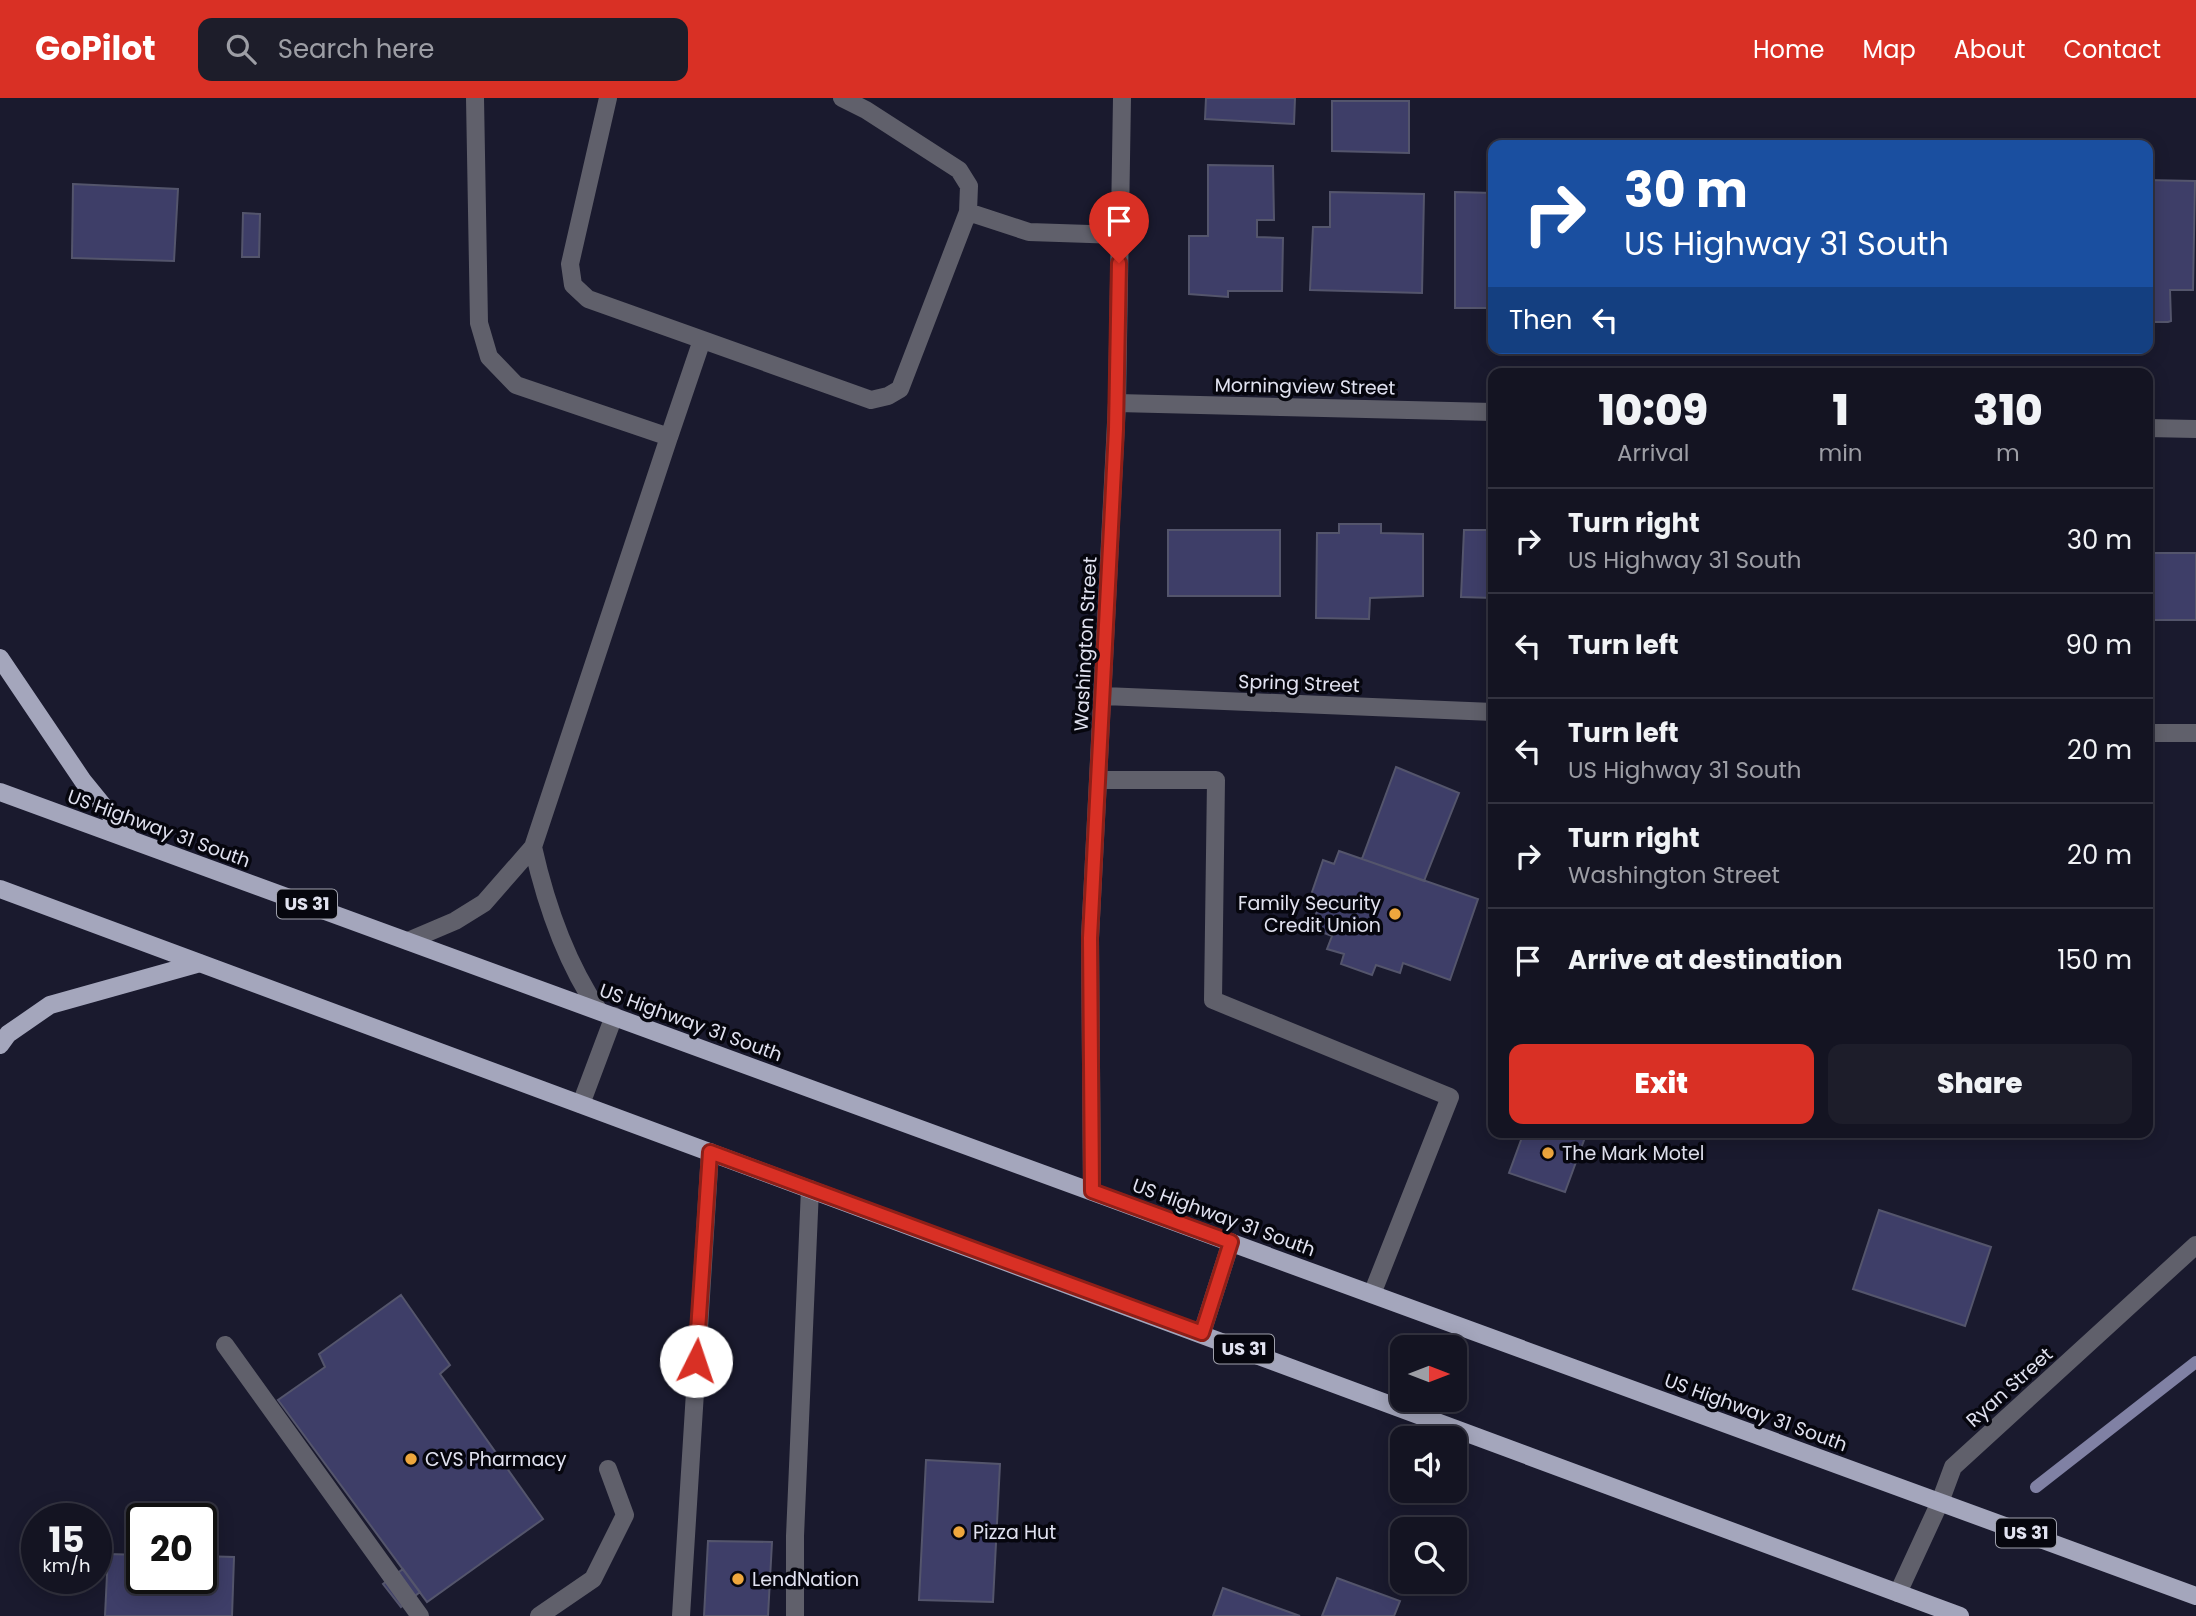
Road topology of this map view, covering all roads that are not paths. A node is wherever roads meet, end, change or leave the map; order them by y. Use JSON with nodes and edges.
{"nodes":[{"id":1,"x":475,"y":98,"type":"edge"},
{"id":2,"x":608,"y":98,"type":"edge"},
{"id":3,"x":842,"y":98,"type":"edge"},
{"id":4,"x":1122,"y":98,"type":"edge"},
{"id":5,"x":968,"y":212,"type":"junction"},
{"id":6,"x":1120,"y":235,"type":"junction"},
{"id":7,"x":702,"y":340,"type":"junction"},
{"id":8,"x":1117,"y":403,"type":"junction"},
{"id":9,"x":1488,"y":412,"type":"edge"},
{"id":10,"x":2153,"y":428,"type":"edge"},
{"id":11,"x":2196,"y":429,"type":"edge"},
{"id":12,"x":669,"y":437,"type":"junction"},
{"id":13,"x":0,"y":658,"type":"edge"},
{"id":14,"x":1104,"y":696,"type":"junction"},
{"id":15,"x":1488,"y":712,"type":"edge"},
{"id":16,"x":2153,"y":733,"type":"edge"},
{"id":17,"x":2196,"y":733,"type":"edge"},
{"id":18,"x":1099,"y":780,"type":"junction"},
{"id":19,"x":0,"y":792,"type":"edge"},
{"id":20,"x":131,"y":840,"type":"junction"},
{"id":21,"x":533,"y":847,"type":"junction"},
{"id":22,"x":0,"y":889,"type":"edge"},
{"id":23,"x":408,"y":941,"type":"junction"},
{"id":24,"x":200,"y":963,"type":"junction"},
{"id":25,"x":606,"y":1013,"type":"junction"},
{"id":26,"x":0,"y":1045,"type":"edge"},
{"id":27,"x":581,"y":1104,"type":"junction"},
{"id":28,"x":710,"y":1152,"type":"junction"},
{"id":29,"x":810,"y":1189,"type":"junction"},
{"id":30,"x":1092,"y":1191,"type":"junction"},
{"id":31,"x":1231,"y":1242,"type":"junction"},
{"id":32,"x":2196,"y":1245,"type":"edge"},
{"id":33,"x":1372,"y":1294,"type":"junction"},
{"id":34,"x":1202,"y":1333,"type":"junction"},
{"id":35,"x":225,"y":1345,"type":"dead end"},
{"id":36,"x":608,"y":1469,"type":"dead end"},
{"id":37,"x":1940,"y":1502,"type":"junction"},
{"id":38,"x":1898,"y":1593,"type":"junction"},
{"id":39,"x":2196,"y":1595,"type":"edge"},
{"id":40,"x":1934,"y":1612,"type":"edge"},
{"id":41,"x":420,"y":1616,"type":"edge"},
{"id":42,"x":539,"y":1616,"type":"edge"},
{"id":43,"x":681,"y":1616,"type":"edge"},
{"id":44,"x":795,"y":1616,"type":"edge"},
{"id":45,"x":1960,"y":1616,"type":"edge"}],
"edges":[{"from":1,"to":12,"type":"street"},
{"from":2,"to":7,"type":"street"},
{"from":3,"to":5,"type":"street"},
{"from":4,"to":6,"type":"street","name":"Washington Street"},
{"from":5,"to":6,"type":"street"},
{"from":5,"to":7,"type":"street"},
{"from":6,"to":8,"type":"street","name":"Washington Street"},
{"from":7,"to":12,"type":"street"},
{"from":8,"to":9,"type":"street","name":"Morningview Street"},
{"from":8,"to":14,"type":"street","name":"Washington Street"},
{"from":10,"to":11,"type":"street"},
{"from":12,"to":21,"type":"street"},
{"from":13,"to":20,"type":"main road"},
{"from":14,"to":15,"type":"street","name":"Spring Street"},
{"from":14,"to":18,"type":"street","name":"Washington Street"},
{"from":16,"to":17,"type":"street"},
{"from":18,"to":30,"type":"street","name":"Washington Street"},
{"from":18,"to":33,"type":"street"},
{"from":19,"to":20,"type":"main road","name":"US Highway 31 South","number":"US 31"},
{"from":20,"to":23,"type":"main road","name":"US Highway 31 South","number":"US 31"},
{"from":21,"to":23,"type":"street"},
{"from":21,"to":25,"type":"street"},
{"from":22,"to":24,"type":"main road","number":"US 31"},
{"from":23,"to":25,"type":"main road","name":"US Highway 31 South","number":"US 31"},
{"from":24,"to":26,"type":"main road"},
{"from":24,"to":27,"type":"main road","number":"US 31"},
{"from":25,"to":27,"type":"street"},
{"from":25,"to":30,"type":"main road","name":"US Highway 31 South","number":"US 31"},
{"from":27,"to":28,"type":"main road","number":"US 31"},
{"from":28,"to":29,"type":"main road","number":"US 31"},
{"from":28,"to":43,"type":"street"},
{"from":29,"to":34,"type":"main road","number":"US 31"},
{"from":29,"to":44,"type":"street"},
{"from":30,"to":31,"type":"main road","name":"US Highway 31 South","number":"US 31"},
{"from":31,"to":33,"type":"main road","name":"US Highway 31 South","number":"US 31"},
{"from":31,"to":34,"type":"street"},
{"from":32,"to":37,"type":"street","name":"Ryan Street"},
{"from":33,"to":37,"type":"main road","name":"US Highway 31 South","number":"US 31"},
{"from":34,"to":38,"type":"main road","number":"US 31"},
{"from":35,"to":41,"type":"street"},
{"from":36,"to":42,"type":"street"},
{"from":37,"to":38,"type":"street","name":"Ryan Street"},
{"from":37,"to":39,"type":"main road","name":"US Highway 31 South","number":"US 31"},
{"from":38,"to":40,"type":"main road","number":"US 31"},
{"from":40,"to":45,"type":"main road","number":"US 31"}]}
